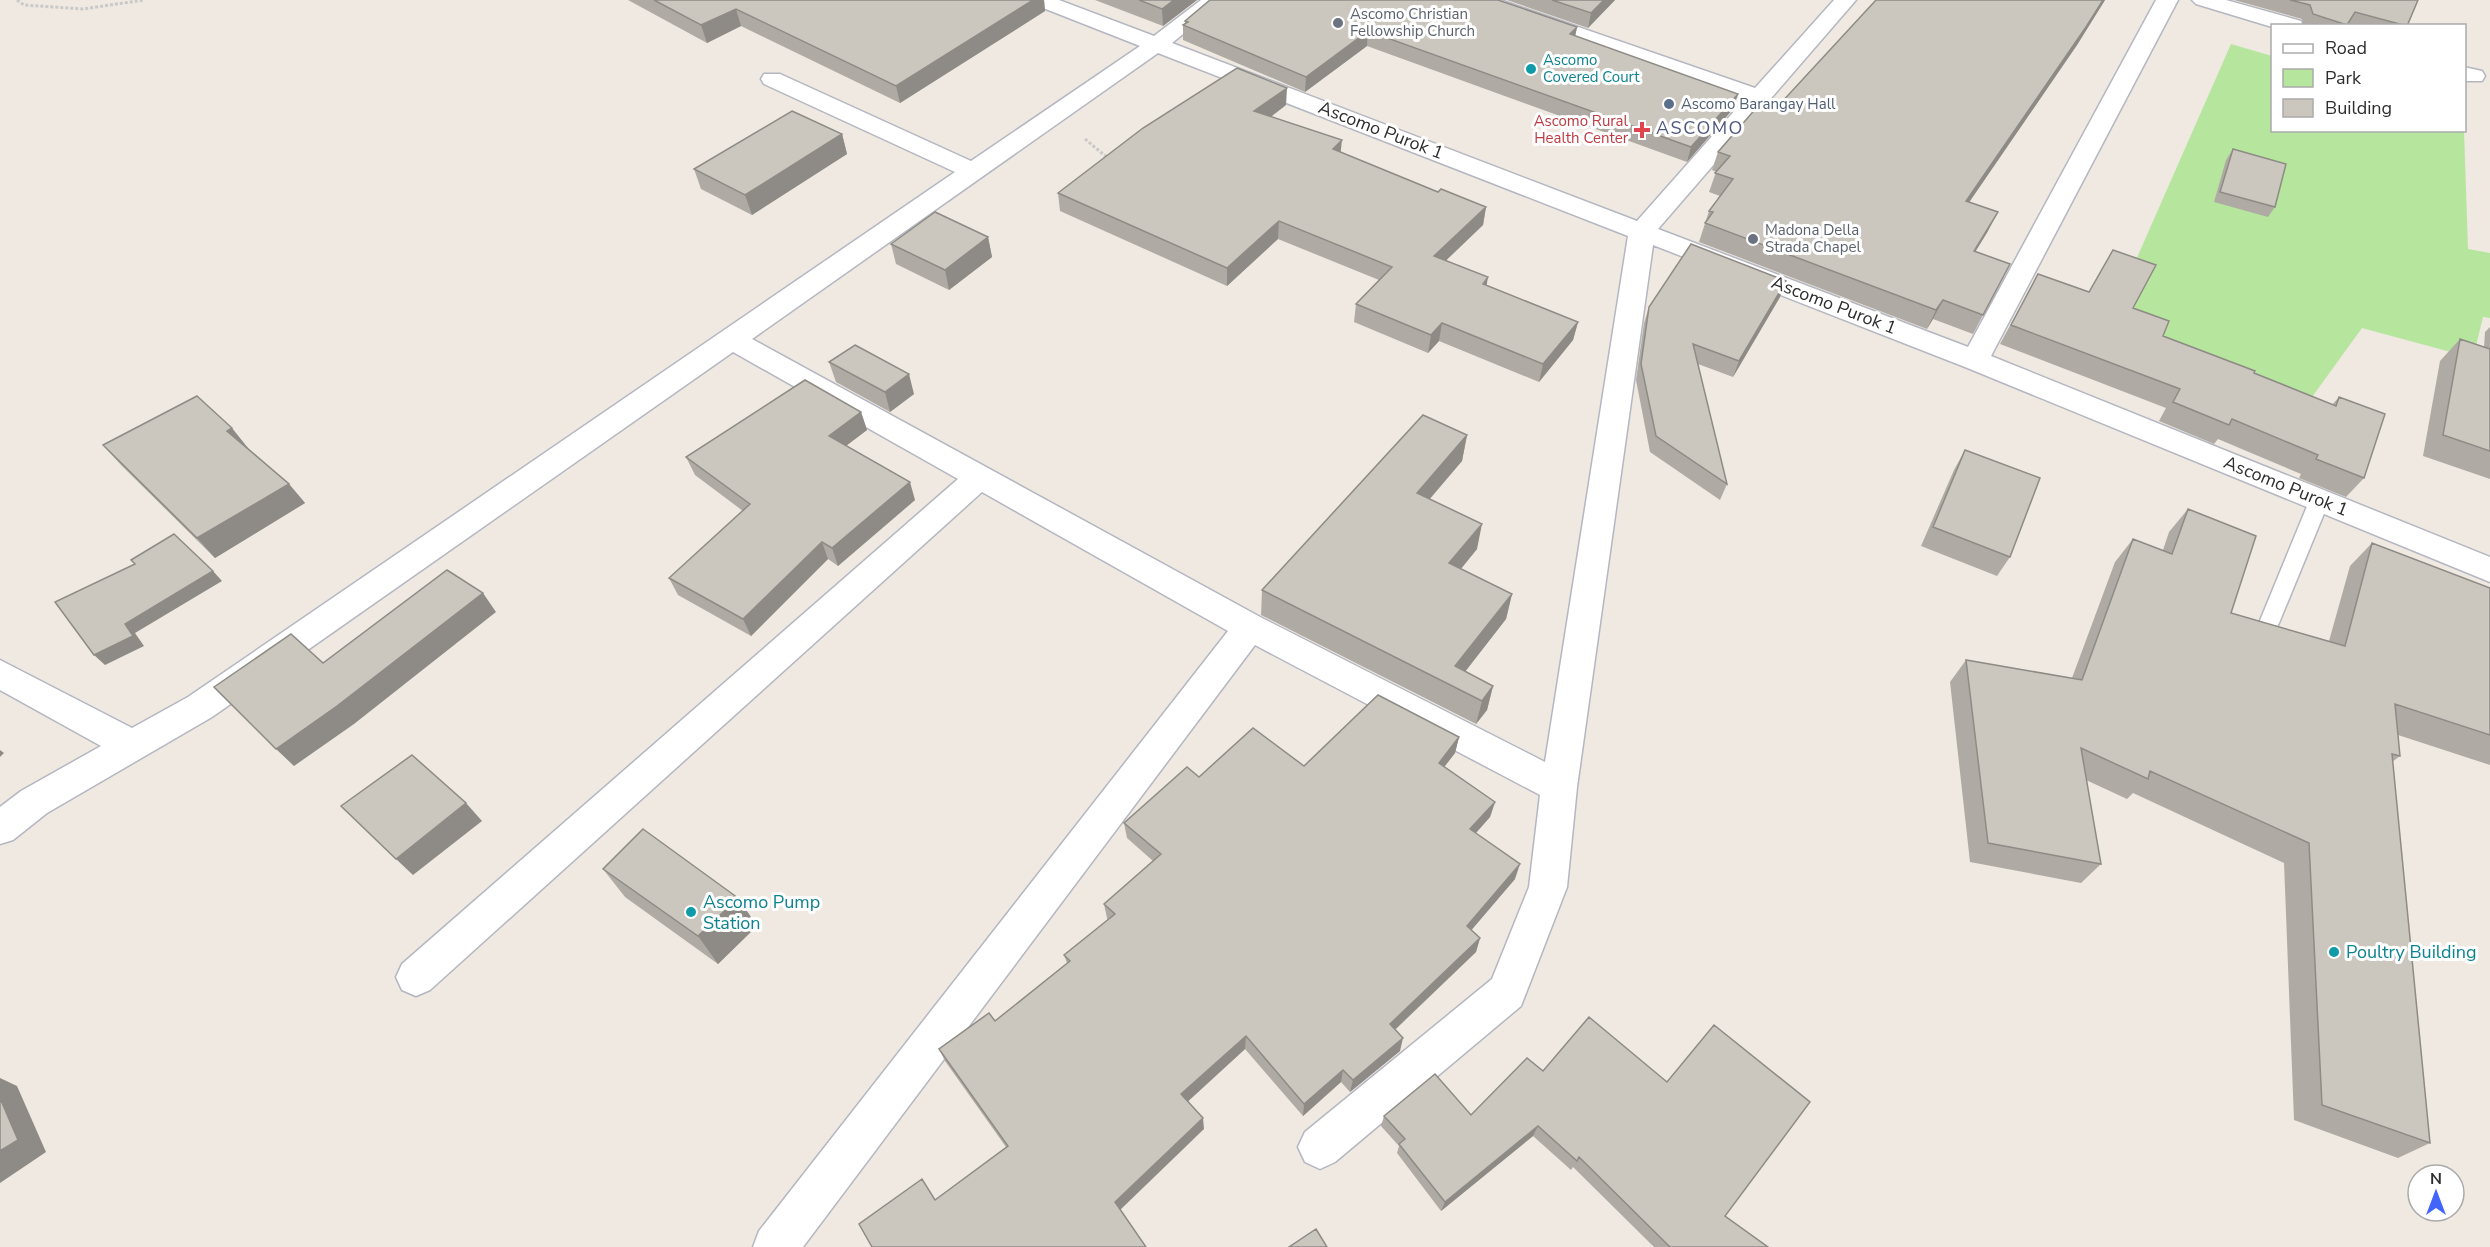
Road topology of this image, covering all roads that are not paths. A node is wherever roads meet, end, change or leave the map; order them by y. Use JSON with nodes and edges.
{"nodes":[{"id":1,"x":1040,"y":0,"type":"edge"},
{"id":2,"x":1214,"y":0,"type":"edge"},
{"id":3,"x":1480,"y":0,"type":"edge"},
{"id":4,"x":1845,"y":0,"type":"edge"},
{"id":5,"x":2167,"y":0,"type":"edge"},
{"id":6,"x":2203,"y":0,"type":"edge"},
{"id":7,"x":2286,"y":24,"type":"edge"},
{"id":8,"x":1157,"y":44,"type":"junction"},
{"id":9,"x":772,"y":79,"type":"dead end"},
{"id":10,"x":1760,"y":97,"type":"junction"},
{"id":11,"x":973,"y":171,"type":"junction"},
{"id":12,"x":1642,"y":231,"type":"junction"},
{"id":13,"x":731,"y":339,"type":"junction"},
{"id":14,"x":1975,"y":360,"type":"junction"},
{"id":15,"x":981,"y":476,"type":"junction"},
{"id":16,"x":2320,"y":500,"type":"junction"},
{"id":17,"x":2490,"y":570,"type":"edge"},
{"id":18,"x":2269,"y":623,"type":"edge"},
{"id":19,"x":1250,"y":627,"type":"junction"},
{"id":20,"x":0,"y":674,"type":"edge"},
{"id":21,"x":131,"y":744,"type":"junction"},
{"id":22,"x":1559,"y":787,"type":"junction"},
{"id":23,"x":0,"y":828,"type":"edge"},
{"id":24,"x":416,"y":977,"type":"dead end"},
{"id":25,"x":1320,"y":1147,"type":"dead end"},
{"id":26,"x":775,"y":1247,"type":"edge"}],
"edges":[{"from":1,"to":8,"type":"street","name":"Ascomo Purok 1"},
{"from":2,"to":8,"type":"street"},
{"from":3,"to":10,"type":"street"},
{"from":4,"to":10,"type":"street"},
{"from":5,"to":14,"type":"street"},
{"from":6,"to":7,"type":"street"},
{"from":8,"to":11,"type":"street"},
{"from":8,"to":12,"type":"street","name":"Ascomo Purok 1"},
{"from":9,"to":11,"type":"street"},
{"from":10,"to":12,"type":"street"},
{"from":11,"to":13,"type":"street"},
{"from":12,"to":14,"type":"street","name":"Ascomo Purok 1"},
{"from":12,"to":22,"type":"street"},
{"from":13,"to":15,"type":"street"},
{"from":13,"to":21,"type":"street"},
{"from":14,"to":16,"type":"street","name":"Ascomo Purok 1"},
{"from":15,"to":19,"type":"street"},
{"from":15,"to":24,"type":"street"},
{"from":16,"to":17,"type":"street","name":"Ascomo Purok 1"},
{"from":16,"to":18,"type":"lane"},
{"from":19,"to":22,"type":"street"},
{"from":19,"to":26,"type":"street"},
{"from":20,"to":21,"type":"street"},
{"from":21,"to":23,"type":"street"},
{"from":22,"to":25,"type":"street"}]}
